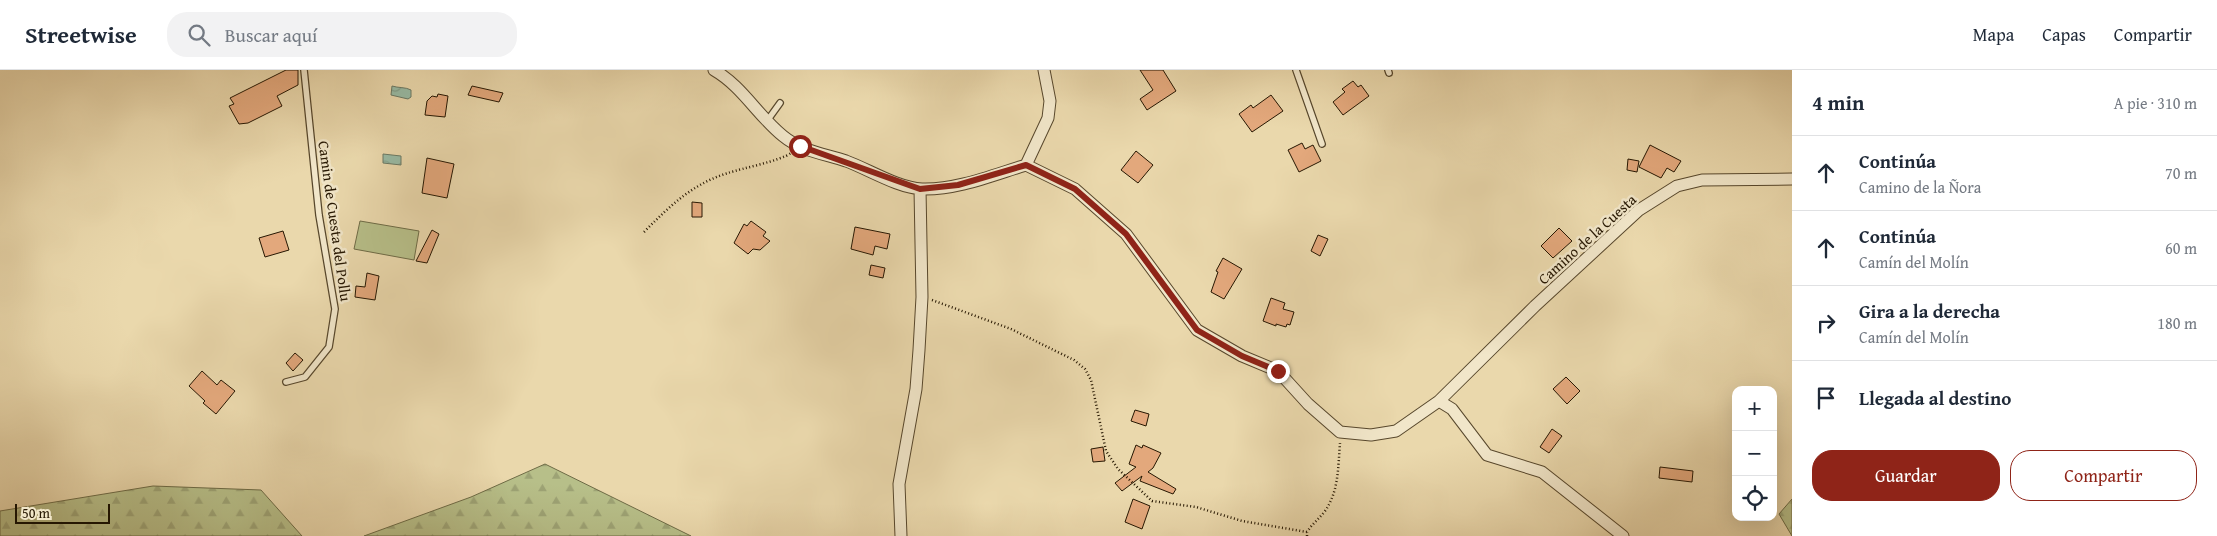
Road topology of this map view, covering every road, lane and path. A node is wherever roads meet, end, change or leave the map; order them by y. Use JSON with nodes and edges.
{"nodes":[{"id":1,"x":304,"y":70,"type":"edge"},
{"id":2,"x":714,"y":70,"type":"edge"},
{"id":3,"x":1044,"y":70,"type":"edge"},
{"id":4,"x":1296,"y":70,"type":"edge"},
{"id":5,"x":780,"y":103,"type":"dead end"},
{"id":6,"x":767,"y":121,"type":"junction"},
{"id":7,"x":1322,"y":144,"type":"dead end"},
{"id":8,"x":800,"y":146,"type":"junction"},
{"id":9,"x":1026,"y":165,"type":"junction"},
{"id":10,"x":1792,"y":179,"type":"edge"},
{"id":11,"x":920,"y":189,"type":"junction"},
{"id":12,"x":644,"y":232,"type":"dead end"},
{"id":13,"x":922,"y":297,"type":"junction"},
{"id":14,"x":286,"y":382,"type":"dead end"},
{"id":15,"x":1439,"y":401,"type":"junction"},
{"id":16,"x":1340,"y":432,"type":"junction"},
{"id":17,"x":1307,"y":534,"type":"edge"},
{"id":18,"x":901,"y":536,"type":"edge"},
{"id":19,"x":1623,"y":536,"type":"edge"}],
"edges":[{"from":1,"to":14,"type":"lane","name":"Camin de Cuesta del Pollu"},
{"from":2,"to":6,"type":"street"},
{"from":3,"to":9,"type":"street"},
{"from":4,"to":7,"type":"lane"},
{"from":5,"to":6,"type":"lane"},
{"from":6,"to":8,"type":"street"},
{"from":8,"to":11,"type":"street"},
{"from":8,"to":12,"type":"path"},
{"from":9,"to":11,"type":"street"},
{"from":9,"to":16,"type":"street"},
{"from":10,"to":15,"type":"street","name":"Camino de la Cuesta"},
{"from":11,"to":13,"type":"street"},
{"from":13,"to":17,"type":"path"},
{"from":13,"to":18,"type":"street"},
{"from":15,"to":16,"type":"street","name":"Camino de la Cuesta"},
{"from":15,"to":19,"type":"street"},
{"from":16,"to":17,"type":"path"}]}
